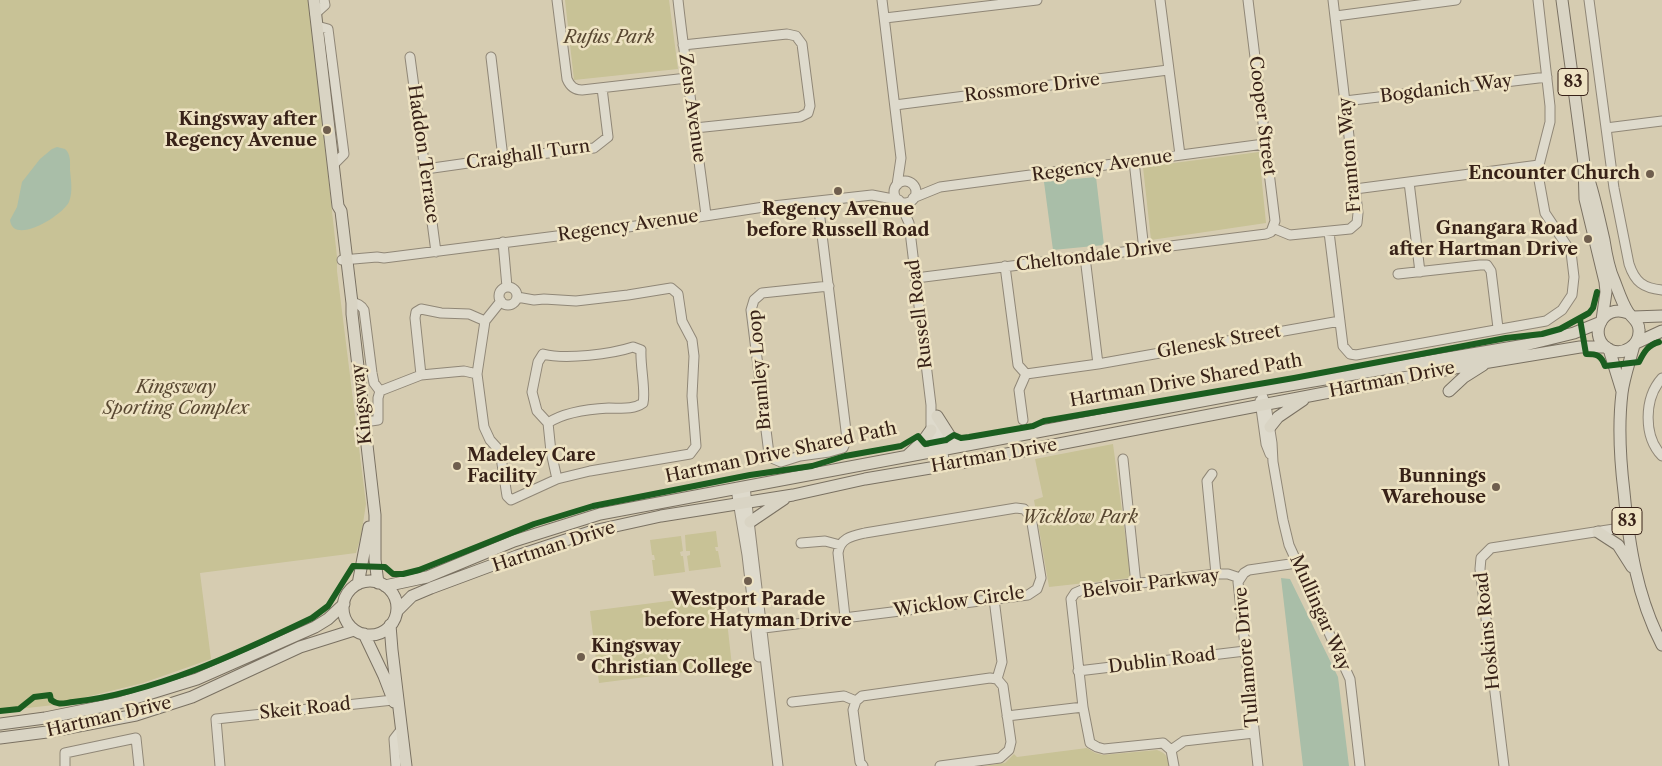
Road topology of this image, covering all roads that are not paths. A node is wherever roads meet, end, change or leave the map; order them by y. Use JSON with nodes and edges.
{"nodes":[{"id":1,"x":314,"y":0,"type":"edge"},
{"id":2,"x":324,"y":0,"type":"edge"},
{"id":3,"x":557,"y":0,"type":"edge"},
{"id":4,"x":678,"y":0,"type":"edge"},
{"id":5,"x":882,"y":0,"type":"edge"},
{"id":6,"x":1037,"y":0,"type":"edge"},
{"id":7,"x":1160,"y":0,"type":"edge"},
{"id":8,"x":1248,"y":0,"type":"edge"},
{"id":9,"x":1334,"y":0,"type":"edge"},
{"id":10,"x":1456,"y":0,"type":"edge"},
{"id":11,"x":1538,"y":0,"type":"edge"},
{"id":12,"x":1562,"y":0,"type":"edge"},
{"id":13,"x":1590,"y":0,"type":"edge"},
{"id":14,"x":1336,"y":16,"type":"junction"},
{"id":15,"x":885,"y":18,"type":"junction"},
{"id":16,"x":316,"y":20,"type":"junction"},
{"id":17,"x":683,"y":45,"type":"junction"},
{"id":18,"x":410,"y":57,"type":"dead end"},
{"id":19,"x":491,"y":57,"type":"dead end"},
{"id":20,"x":1168,"y":70,"type":"junction"},
{"id":21,"x":1547,"y":77,"type":"junction"},
{"id":22,"x":686,"y":78,"type":"junction"},
{"id":23,"x":602,"y":88,"type":"junction"},
{"id":24,"x":1345,"y":101,"type":"junction"},
{"id":25,"x":895,"y":105,"type":"junction"},
{"id":26,"x":1662,"y":121,"type":"edge"},
{"id":27,"x":695,"y":128,"type":"junction"},
{"id":28,"x":1606,"y":128,"type":"junction"},
{"id":29,"x":1264,"y":144,"type":"junction"},
{"id":30,"x":1180,"y":155,"type":"junction"},
{"id":31,"x":503,"y":158,"type":"junction"},
{"id":32,"x":901,"y":158,"type":"junction"},
{"id":33,"x":1134,"y":161,"type":"junction"},
{"id":34,"x":1584,"y":164,"type":"junction"},
{"id":35,"x":1539,"y":165,"type":"junction"},
{"id":36,"x":426,"y":169,"type":"junction"},
{"id":37,"x":1409,"y":182,"type":"junction"},
{"id":38,"x":911,"y":183,"type":"junction"},
{"id":39,"x":896,"y":186,"type":"junction"},
{"id":40,"x":940,"y":188,"type":"junction"},
{"id":41,"x":1355,"y":189,"type":"junction"},
{"id":42,"x":872,"y":195,"type":"junction"},
{"id":43,"x":913,"y":199,"type":"junction"},
{"id":44,"x":898,"y":200,"type":"junction"},
{"id":45,"x":818,"y":202,"type":"junction"},
{"id":46,"x":706,"y":215,"type":"junction"},
{"id":47,"x":909,"y":223,"type":"junction"},
{"id":48,"x":1272,"y":230,"type":"junction"},
{"id":49,"x":1329,"y":232,"type":"junction"},
{"id":50,"x":503,"y":242,"type":"junction"},
{"id":51,"x":1144,"y":250,"type":"junction"},
{"id":52,"x":436,"y":252,"type":"junction"},
{"id":53,"x":1085,"y":257,"type":"junction"},
{"id":54,"x":345,"y":263,"type":"junction"},
{"id":55,"x":1005,"y":266,"type":"junction"},
{"id":56,"x":1420,"y":272,"type":"junction"},
{"id":57,"x":1398,"y":274,"type":"dead end"},
{"id":58,"x":916,"y":278,"type":"junction"},
{"id":59,"x":829,"y":286,"type":"junction"},
{"id":60,"x":507,"y":287,"type":"junction"},
{"id":61,"x":1662,"y":290,"type":"edge"},
{"id":62,"x":517,"y":297,"type":"junction"},
{"id":63,"x":501,"y":302,"type":"junction"},
{"id":64,"x":352,"y":309,"type":"junction"},
{"id":65,"x":1631,"y":315,"type":"junction"},
{"id":66,"x":1662,"y":316,"type":"edge"},
{"id":67,"x":485,"y":321,"type":"junction"},
{"id":68,"x":1340,"y":321,"type":"junction"},
{"id":69,"x":1601,"y":321,"type":"junction"},
{"id":70,"x":1498,"y":328,"type":"junction"},
{"id":71,"x":1662,"y":331,"type":"edge"},
{"id":72,"x":1635,"y":344,"type":"junction"},
{"id":73,"x":1607,"y":348,"type":"junction"},
{"id":74,"x":1098,"y":364,"type":"junction"},
{"id":75,"x":1484,"y":364,"type":"junction"},
{"id":76,"x":478,"y":374,"type":"junction"},
{"id":77,"x":1026,"y":374,"type":"junction"},
{"id":78,"x":421,"y":375,"type":"junction"},
{"id":79,"x":1662,"y":378,"type":"edge"},
{"id":80,"x":1260,"y":390,"type":"junction"},
{"id":81,"x":1449,"y":390,"type":"dead end"},
{"id":82,"x":380,"y":391,"type":"junction"},
{"id":83,"x":1622,"y":391,"type":"junction"},
{"id":84,"x":1309,"y":396,"type":"junction"},
{"id":85,"x":1263,"y":405,"type":"junction"},
{"id":86,"x":934,"y":410,"type":"junction"},
{"id":87,"x":1023,"y":420,"type":"dead end"},
{"id":88,"x":364,"y":422,"type":"junction"},
{"id":89,"x":548,"y":423,"type":"junction"},
{"id":90,"x":1270,"y":427,"type":"junction"},
{"id":91,"x":931,"y":430,"type":"junction"},
{"id":92,"x":960,"y":446,"type":"junction"},
{"id":93,"x":938,"y":450,"type":"junction"},
{"id":94,"x":907,"y":456,"type":"junction"},
{"id":95,"x":1662,"y":456,"type":"edge"},
{"id":96,"x":1123,"y":459,"type":"dead end"},
{"id":97,"x":1273,"y":462,"type":"junction"},
{"id":98,"x":941,"y":466,"type":"junction"},
{"id":99,"x":1212,"y":474,"type":"dead end"},
{"id":100,"x":557,"y":479,"type":"junction"},
{"id":101,"x":740,"y":488,"type":"junction"},
{"id":102,"x":372,"y":495,"type":"junction"},
{"id":103,"x":787,"y":496,"type":"junction"},
{"id":104,"x":742,"y":503,"type":"junction"},
{"id":105,"x":750,"y":522,"type":"junction"},
{"id":106,"x":1627,"y":528,"type":"junction"},
{"id":107,"x":1598,"y":532,"type":"junction"},
{"id":108,"x":801,"y":543,"type":"dead end"},
{"id":109,"x":840,"y":545,"type":"junction"},
{"id":110,"x":1297,"y":563,"type":"junction"},
{"id":111,"x":1636,"y":573,"type":"junction"},
{"id":112,"x":1216,"y":574,"type":"junction"},
{"id":113,"x":1240,"y":578,"type":"junction"},
{"id":114,"x":358,"y":584,"type":"junction"},
{"id":115,"x":381,"y":584,"type":"junction"},
{"id":116,"x":1136,"y":584,"type":"junction"},
{"id":117,"x":994,"y":599,"type":"junction"},
{"id":118,"x":344,"y":604,"type":"junction"},
{"id":119,"x":397,"y":611,"type":"junction"},
{"id":120,"x":845,"y":617,"type":"junction"},
{"id":121,"x":390,"y":625,"type":"junction"},
{"id":122,"x":759,"y":629,"type":"junction"},
{"id":123,"x":359,"y":632,"type":"junction"},
{"id":124,"x":1662,"y":645,"type":"edge"},
{"id":125,"x":1245,"y":651,"type":"junction"},
{"id":126,"x":1078,"y":671,"type":"junction"},
{"id":127,"x":997,"y":678,"type":"junction"},
{"id":128,"x":393,"y":700,"type":"junction"},
{"id":129,"x":792,"y":702,"type":"dead end"},
{"id":130,"x":856,"y":702,"type":"junction"},
{"id":131,"x":1083,"y":707,"type":"junction"},
{"id":132,"x":1007,"y":716,"type":"junction"},
{"id":133,"x":0,"y":724,"type":"edge"},
{"id":134,"x":401,"y":730,"type":"junction"},
{"id":135,"x":1254,"y":733,"type":"junction"},
{"id":136,"x":0,"y":738,"type":"edge"},
{"id":137,"x":1171,"y":750,"type":"junction"},
{"id":138,"x":65,"y":766,"type":"edge"},
{"id":139,"x":139,"y":766,"type":"edge"},
{"id":140,"x":220,"y":766,"type":"edge"},
{"id":141,"x":396,"y":766,"type":"edge"},
{"id":142,"x":406,"y":766,"type":"edge"},
{"id":143,"x":772,"y":766,"type":"edge"},
{"id":144,"x":778,"y":766,"type":"edge"},
{"id":145,"x":862,"y":766,"type":"edge"},
{"id":146,"x":940,"y":766,"type":"edge"},
{"id":147,"x":1174,"y":766,"type":"edge"},
{"id":148,"x":1258,"y":766,"type":"edge"},
{"id":149,"x":1360,"y":766,"type":"edge"},
{"id":150,"x":1504,"y":766,"type":"edge"}],
"edges":[{"from":1,"to":16,"type":"main road","name":"Kingsway"},
{"from":2,"to":16,"type":"street"},
{"from":3,"to":23,"type":"street"},
{"from":4,"to":17,"type":"street","name":"Zeus Avenue"},
{"from":5,"to":15,"type":"street"},
{"from":6,"to":15,"type":"street"},
{"from":7,"to":20,"type":"street"},
{"from":8,"to":29,"type":"street","name":"Cooper Street"},
{"from":9,"to":14,"type":"street","name":"Framton Way"},
{"from":10,"to":14,"type":"street"},
{"from":11,"to":21,"type":"street"},
{"from":12,"to":34,"type":"main road","number":"83"},
{"from":13,"to":28,"type":"street"},
{"from":14,"to":24,"type":"street","name":"Framton Way"},
{"from":15,"to":25,"type":"street"},
{"from":16,"to":54,"type":"main road","name":"Kingsway"},
{"from":17,"to":22,"type":"street","name":"Zeus Avenue"},
{"from":17,"to":27,"type":"street"},
{"from":18,"to":36,"type":"street","name":"Haddon Terrace"},
{"from":19,"to":31,"type":"street"},
{"from":20,"to":25,"type":"street","name":"Rossmore Drive"},
{"from":20,"to":30,"type":"street"},
{"from":21,"to":24,"type":"street","name":"Bogdanich Way"},
{"from":21,"to":35,"type":"street"},
{"from":22,"to":23,"type":"street"},
{"from":22,"to":27,"type":"street","name":"Zeus Avenue"},
{"from":23,"to":31,"type":"street","name":"Craighall Turn"},
{"from":24,"to":41,"type":"street","name":"Framton Way"},
{"from":25,"to":32,"type":"street"},
{"from":26,"to":28,"type":"street"},
{"from":27,"to":46,"type":"street","name":"Zeus Avenue"},
{"from":28,"to":61,"type":"street"},
{"from":29,"to":30,"type":"street","name":"Regency Avenue"},
{"from":29,"to":48,"type":"street","name":"Cooper Street"},
{"from":30,"to":33,"type":"street","name":"Regency Avenue"},
{"from":31,"to":36,"type":"street","name":"Craighall Turn"},
{"from":32,"to":38,"type":"street"},
{"from":32,"to":39,"type":"street"},
{"from":33,"to":40,"type":"street","name":"Regency Avenue"},
{"from":33,"to":51,"type":"street"},
{"from":34,"to":65,"type":"main road","number":"83"},
{"from":34,"to":69,"type":"main road","number":"83"},
{"from":35,"to":37,"type":"street"},
{"from":35,"to":70,"type":"street"},
{"from":36,"to":52,"type":"street","name":"Haddon Terrace"},
{"from":37,"to":41,"type":"street"},
{"from":37,"to":56,"type":"street"},
{"from":38,"to":39,"type":"street"},
{"from":38,"to":40,"type":"street","name":"Regency Avenue"},
{"from":38,"to":43,"type":"street"},
{"from":39,"to":42,"type":"street","name":"Regency Avenue"},
{"from":39,"to":44,"type":"street"},
{"from":40,"to":43,"type":"street","name":"Regency Avenue"},
{"from":41,"to":49,"type":"street","name":"Framton Way"},
{"from":42,"to":44,"type":"street","name":"Regency Avenue"},
{"from":42,"to":45,"type":"street","name":"Regency Avenue"},
{"from":43,"to":44,"type":"street"},
{"from":43,"to":47,"type":"street","name":"Russell Road"},
{"from":44,"to":47,"type":"street","name":"Russell Road"},
{"from":45,"to":46,"type":"street","name":"Regency Avenue"},
{"from":45,"to":59,"type":"street","name":"Bramley Loop"},
{"from":46,"to":50,"type":"street","name":"Regency Avenue"},
{"from":47,"to":58,"type":"street","name":"Russell Road"},
{"from":48,"to":49,"type":"street","name":"Framton Way"},
{"from":48,"to":51,"type":"street","name":"Cheltondale Drive"},
{"from":49,"to":68,"type":"street"},
{"from":50,"to":52,"type":"street","name":"Regency Avenue"},
{"from":50,"to":60,"type":"street"},
{"from":51,"to":53,"type":"street","name":"Cheltondale Drive"},
{"from":52,"to":54,"type":"street","name":"Regency Avenue"},
{"from":53,"to":55,"type":"street","name":"Cheltondale Drive"},
{"from":53,"to":74,"type":"street"},
{"from":54,"to":64,"type":"main road","name":"Kingsway"},
{"from":55,"to":58,"type":"street","name":"Cheltondale Drive"},
{"from":55,"to":77,"type":"street"},
{"from":56,"to":57,"type":"street"},
{"from":56,"to":70,"type":"street"},
{"from":58,"to":86,"type":"street","name":"Russell Road"},
{"from":59,"to":59,"type":"street","name":"Bramley Loop"},
{"from":60,"to":62,"type":"street"},
{"from":60,"to":63,"type":"street"},
{"from":62,"to":63,"type":"street"},
{"from":62,"to":100,"type":"street"},
{"from":63,"to":67,"type":"street"},
{"from":64,"to":82,"type":"street"},
{"from":64,"to":88,"type":"main road","name":"Kingsway"},
{"from":65,"to":66,"type":"main road"},
{"from":65,"to":69,"type":"main road"},
{"from":65,"to":72,"type":"main road","number":"83"},
{"from":67,"to":76,"type":"street"},
{"from":67,"to":78,"type":"street"},
{"from":68,"to":70,"type":"street"},
{"from":68,"to":74,"type":"street","name":"Glenesk Street"},
{"from":69,"to":73,"type":"main road","number":"83"},
{"from":69,"to":80,"type":"main road","name":"Hartman Drive"},
{"from":71,"to":72,"type":"main road"},
{"from":72,"to":73,"type":"main road"},
{"from":72,"to":83,"type":"main road","number":"83"},
{"from":73,"to":75,"type":"main road","name":"Hartman Drive"},
{"from":73,"to":83,"type":"main road","number":"83"},
{"from":74,"to":77,"type":"street","name":"Glenesk Street"},
{"from":75,"to":81,"type":"main road"},
{"from":75,"to":84,"type":"main road","name":"Hartman Drive"},
{"from":76,"to":78,"type":"street"},
{"from":76,"to":100,"type":"street"},
{"from":77,"to":87,"type":"street"},
{"from":78,"to":82,"type":"street"},
{"from":79,"to":95,"type":"street"},
{"from":80,"to":85,"type":"street","name":"Mullingar Way"},
{"from":80,"to":92,"type":"main road","name":"Hartman Drive"},
{"from":82,"to":88,"type":"street"},
{"from":83,"to":106,"type":"main road","number":"83"},
{"from":84,"to":85,"type":"main road","name":"Hartman Drive"},
{"from":84,"to":90,"type":"main road"},
{"from":85,"to":90,"type":"street","name":"Mullingar Way"},
{"from":85,"to":97,"type":"street","name":"Mullingar Way"},
{"from":85,"to":98,"type":"main road","name":"Hartman Drive"},
{"from":86,"to":91,"type":"street","name":"Russell Road"},
{"from":86,"to":92,"type":"main road"},
{"from":86,"to":93,"type":"street","name":"Russell Road"},
{"from":88,"to":102,"type":"main road","name":"Kingsway"},
{"from":89,"to":89,"type":"street"},
{"from":89,"to":100,"type":"street"},
{"from":90,"to":97,"type":"street","name":"Mullingar Way"},
{"from":91,"to":93,"type":"street","name":"Russell Road"},
{"from":91,"to":94,"type":"main road"},
{"from":92,"to":93,"type":"main road","name":"Hartman Drive"},
{"from":93,"to":94,"type":"main road","name":"Hartman Drive"},
{"from":93,"to":98,"type":"street","name":"Russell Road"},
{"from":94,"to":101,"type":"main road","name":"Hartman Drive"},
{"from":96,"to":116,"type":"street"},
{"from":97,"to":110,"type":"street","name":"Mullingar Way"},
{"from":98,"to":103,"type":"main road","name":"Hartman Drive"},
{"from":99,"to":112,"type":"street"},
{"from":101,"to":104,"type":"street"},
{"from":101,"to":115,"type":"main road","name":"Hartman Drive"},
{"from":102,"to":114,"type":"main road","name":"Kingsway"},
{"from":102,"to":115,"type":"main road","name":"Kingsway"},
{"from":103,"to":104,"type":"main road","name":"Hartman Drive"},
{"from":103,"to":105,"type":"main road"},
{"from":104,"to":105,"type":"street"},
{"from":104,"to":119,"type":"main road","name":"Hartman Drive"},
{"from":104,"to":122,"type":"street"},
{"from":105,"to":122,"type":"street"},
{"from":106,"to":107,"type":"street","name":"Hoskins Road"},
{"from":106,"to":111,"type":"main road","number":"83"},
{"from":107,"to":111,"type":"main road"},
{"from":107,"to":150,"type":"street","name":"Hoskins Road"},
{"from":108,"to":109,"type":"street"},
{"from":109,"to":117,"type":"street","name":"Wicklow Circle"},
{"from":109,"to":120,"type":"street"},
{"from":110,"to":113,"type":"street","name":"Tullamore Drive"},
{"from":110,"to":149,"type":"street","name":"Mullingar Way"},
{"from":111,"to":124,"type":"main road","number":"83"},
{"from":112,"to":113,"type":"street","name":"Belvoir Parkway"},
{"from":112,"to":116,"type":"street","name":"Belvoir Parkway"},
{"from":113,"to":125,"type":"street","name":"Tullamore Drive"},
{"from":114,"to":115,"type":"main road"},
{"from":114,"to":118,"type":"main road"},
{"from":115,"to":119,"type":"main road"},
{"from":116,"to":126,"type":"street","name":"Belvoir Parkway"},
{"from":117,"to":120,"type":"street","name":"Wicklow Circle"},
{"from":117,"to":127,"type":"street"},
{"from":118,"to":123,"type":"main road"},
{"from":118,"to":133,"type":"main road","name":"Hartman Drive"},
{"from":119,"to":121,"type":"main road"},
{"from":120,"to":122,"type":"street","name":"Wicklow Circle"},
{"from":121,"to":123,"type":"main road"},
{"from":121,"to":134,"type":"main road"},
{"from":122,"to":143,"type":"street"},
{"from":122,"to":144,"type":"street"},
{"from":123,"to":128,"type":"main road"},
{"from":123,"to":136,"type":"main road","name":"Hartman Drive"},
{"from":125,"to":126,"type":"street","name":"Dublin Road"},
{"from":125,"to":135,"type":"street","name":"Tullamore Drive"},
{"from":126,"to":131,"type":"street","name":"Belvoir Parkway"},
{"from":127,"to":130,"type":"street"},
{"from":127,"to":132,"type":"street"},
{"from":128,"to":134,"type":"main road"},
{"from":128,"to":140,"type":"street","name":"Skeit Road"},
{"from":129,"to":130,"type":"street"},
{"from":130,"to":145,"type":"street"},
{"from":131,"to":132,"type":"street"},
{"from":131,"to":137,"type":"street","name":"Belvoir Parkway"},
{"from":132,"to":146,"type":"street"},
{"from":134,"to":141,"type":"street"},
{"from":134,"to":142,"type":"main road"},
{"from":135,"to":137,"type":"street"},
{"from":135,"to":148,"type":"street","name":"Tullamore Drive"},
{"from":137,"to":147,"type":"street"},
{"from":138,"to":139,"type":"street"}]}
